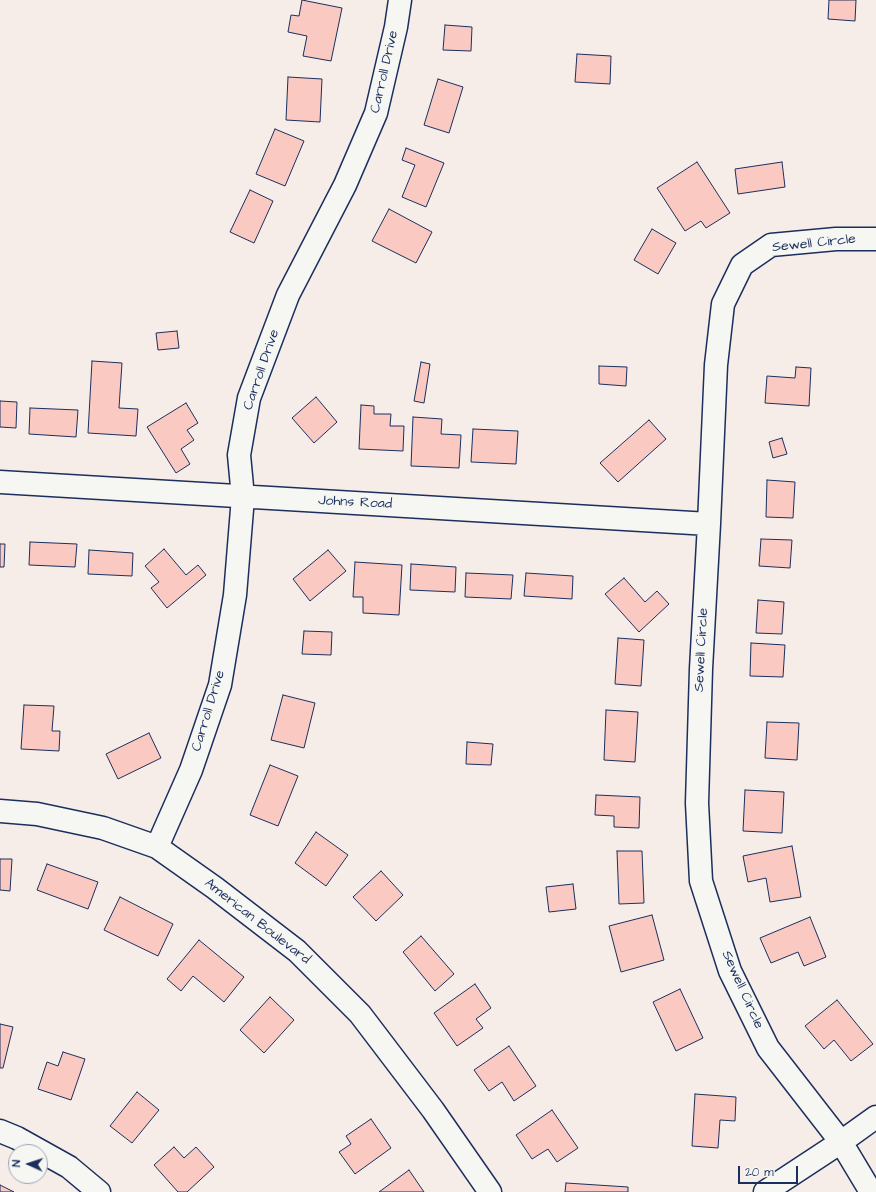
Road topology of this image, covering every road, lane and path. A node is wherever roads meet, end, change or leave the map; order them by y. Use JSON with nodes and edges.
{"nodes":[{"id":1,"x":400,"y":0,"type":"edge"},
{"id":2,"x":876,"y":240,"type":"edge"},
{"id":3,"x":0,"y":482,"type":"edge"},
{"id":4,"x":243,"y":497,"type":"junction"},
{"id":5,"x":709,"y":524,"type":"junction"},
{"id":6,"x":0,"y":811,"type":"edge"},
{"id":7,"x":157,"y":847,"type":"junction"},
{"id":8,"x":876,"y":1116,"type":"edge"},
{"id":9,"x":0,"y":1131,"type":"edge"},
{"id":10,"x":841,"y":1142,"type":"junction"},
{"id":11,"x":99,"y":1192,"type":"edge"},
{"id":12,"x":490,"y":1192,"type":"edge"},
{"id":13,"x":765,"y":1192,"type":"edge"},
{"id":14,"x":871,"y":1192,"type":"edge"}],
"edges":[{"from":1,"to":4,"type":"street","name":"Carroll Drive"},
{"from":2,"to":5,"type":"street","name":"Sewell Circle"},
{"from":3,"to":4,"type":"street","name":"Johns Road"},
{"from":4,"to":5,"type":"street","name":"Johns Road"},
{"from":4,"to":7,"type":"street","name":"Carroll Drive"},
{"from":5,"to":10,"type":"street","name":"Sewell Circle"},
{"from":6,"to":7,"type":"street","name":"American Boulevard"},
{"from":7,"to":12,"type":"street","name":"American Boulevard"},
{"from":8,"to":10,"type":"street"},
{"from":9,"to":11,"type":"street"},
{"from":10,"to":13,"type":"street"},
{"from":10,"to":14,"type":"street","name":"Sewell Circle"}]}
